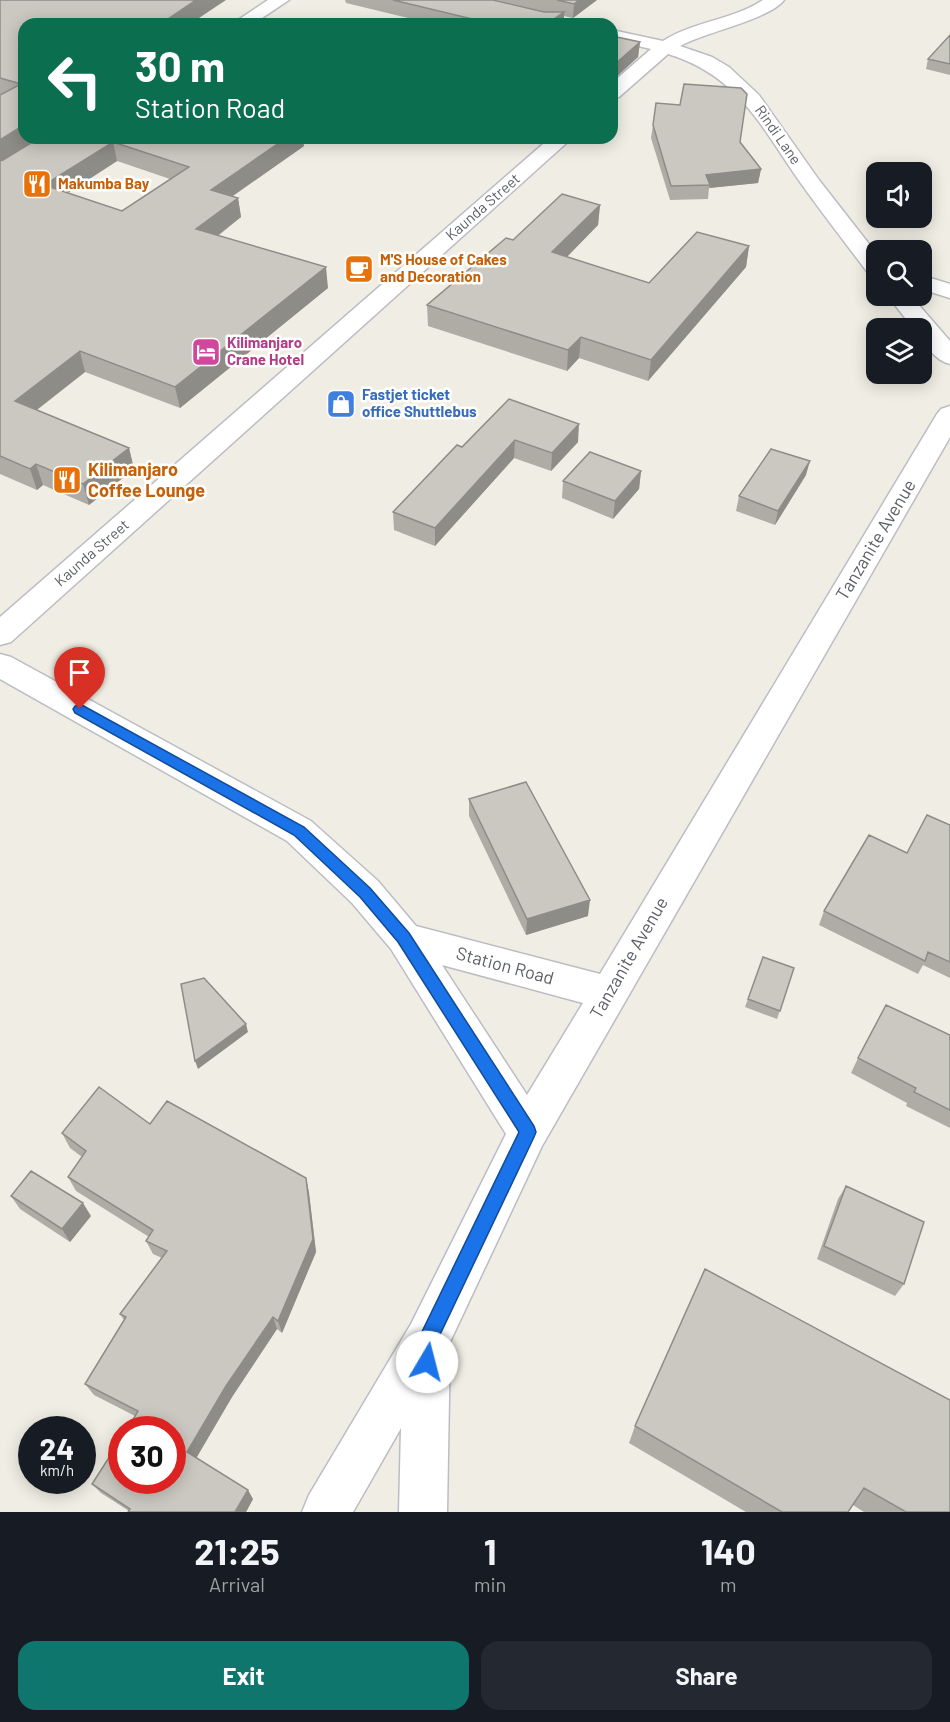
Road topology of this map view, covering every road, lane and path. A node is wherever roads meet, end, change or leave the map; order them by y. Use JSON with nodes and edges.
{"nodes":[{"id":1,"x":280,"y":0,"type":"edge"},
{"id":2,"x":776,"y":0,"type":"edge"},
{"id":3,"x":251,"y":18,"type":"edge"},
{"id":4,"x":618,"y":36,"type":"edge"},
{"id":5,"x":665,"y":47,"type":"junction"},
{"id":6,"x":618,"y":88,"type":"edge"},
{"id":7,"x":555,"y":144,"type":"edge"},
{"id":8,"x":866,"y":255,"type":"edge"},
{"id":9,"x":932,"y":285,"type":"edge"},
{"id":10,"x":950,"y":291,"type":"edge"},
{"id":11,"x":907,"y":306,"type":"edge"},
{"id":12,"x":950,"y":357,"type":"edge"},
{"id":13,"x":950,"y":414,"type":"edge"},
{"id":14,"x":0,"y":634,"type":"edge"},
{"id":15,"x":0,"y":665,"type":"edge"},
{"id":16,"x":404,"y":938,"type":"junction"},
{"id":17,"x":608,"y":993,"type":"junction"},
{"id":18,"x":528,"y":1132,"type":"junction"},
{"id":19,"x":427,"y":1340,"type":"junction"},
{"id":20,"x":326,"y":1512,"type":"edge"},
{"id":21,"x":423,"y":1512,"type":"edge"}],
"edges":[{"from":1,"to":3,"type":"street"},
{"from":2,"to":5,"type":"street"},
{"from":4,"to":5,"type":"street","name":"Rindi Lane"},
{"from":5,"to":6,"type":"street"},
{"from":5,"to":8,"type":"street","name":"Rindi Lane"},
{"from":7,"to":14,"type":"street","name":"Kaunda Street"},
{"from":9,"to":10,"type":"street"},
{"from":11,"to":12,"type":"street"},
{"from":13,"to":17,"type":"street","name":"Tanzanite Avenue"},
{"from":15,"to":16,"type":"street"},
{"from":16,"to":17,"type":"street","name":"Station Road"},
{"from":16,"to":18,"type":"street"},
{"from":17,"to":18,"type":"street","name":"Tanzanite Avenue"},
{"from":18,"to":19,"type":"street","name":"Tanzanite Avenue"},
{"from":19,"to":20,"type":"street","name":"Tanzanite Avenue"},
{"from":19,"to":21,"type":"street"}]}
